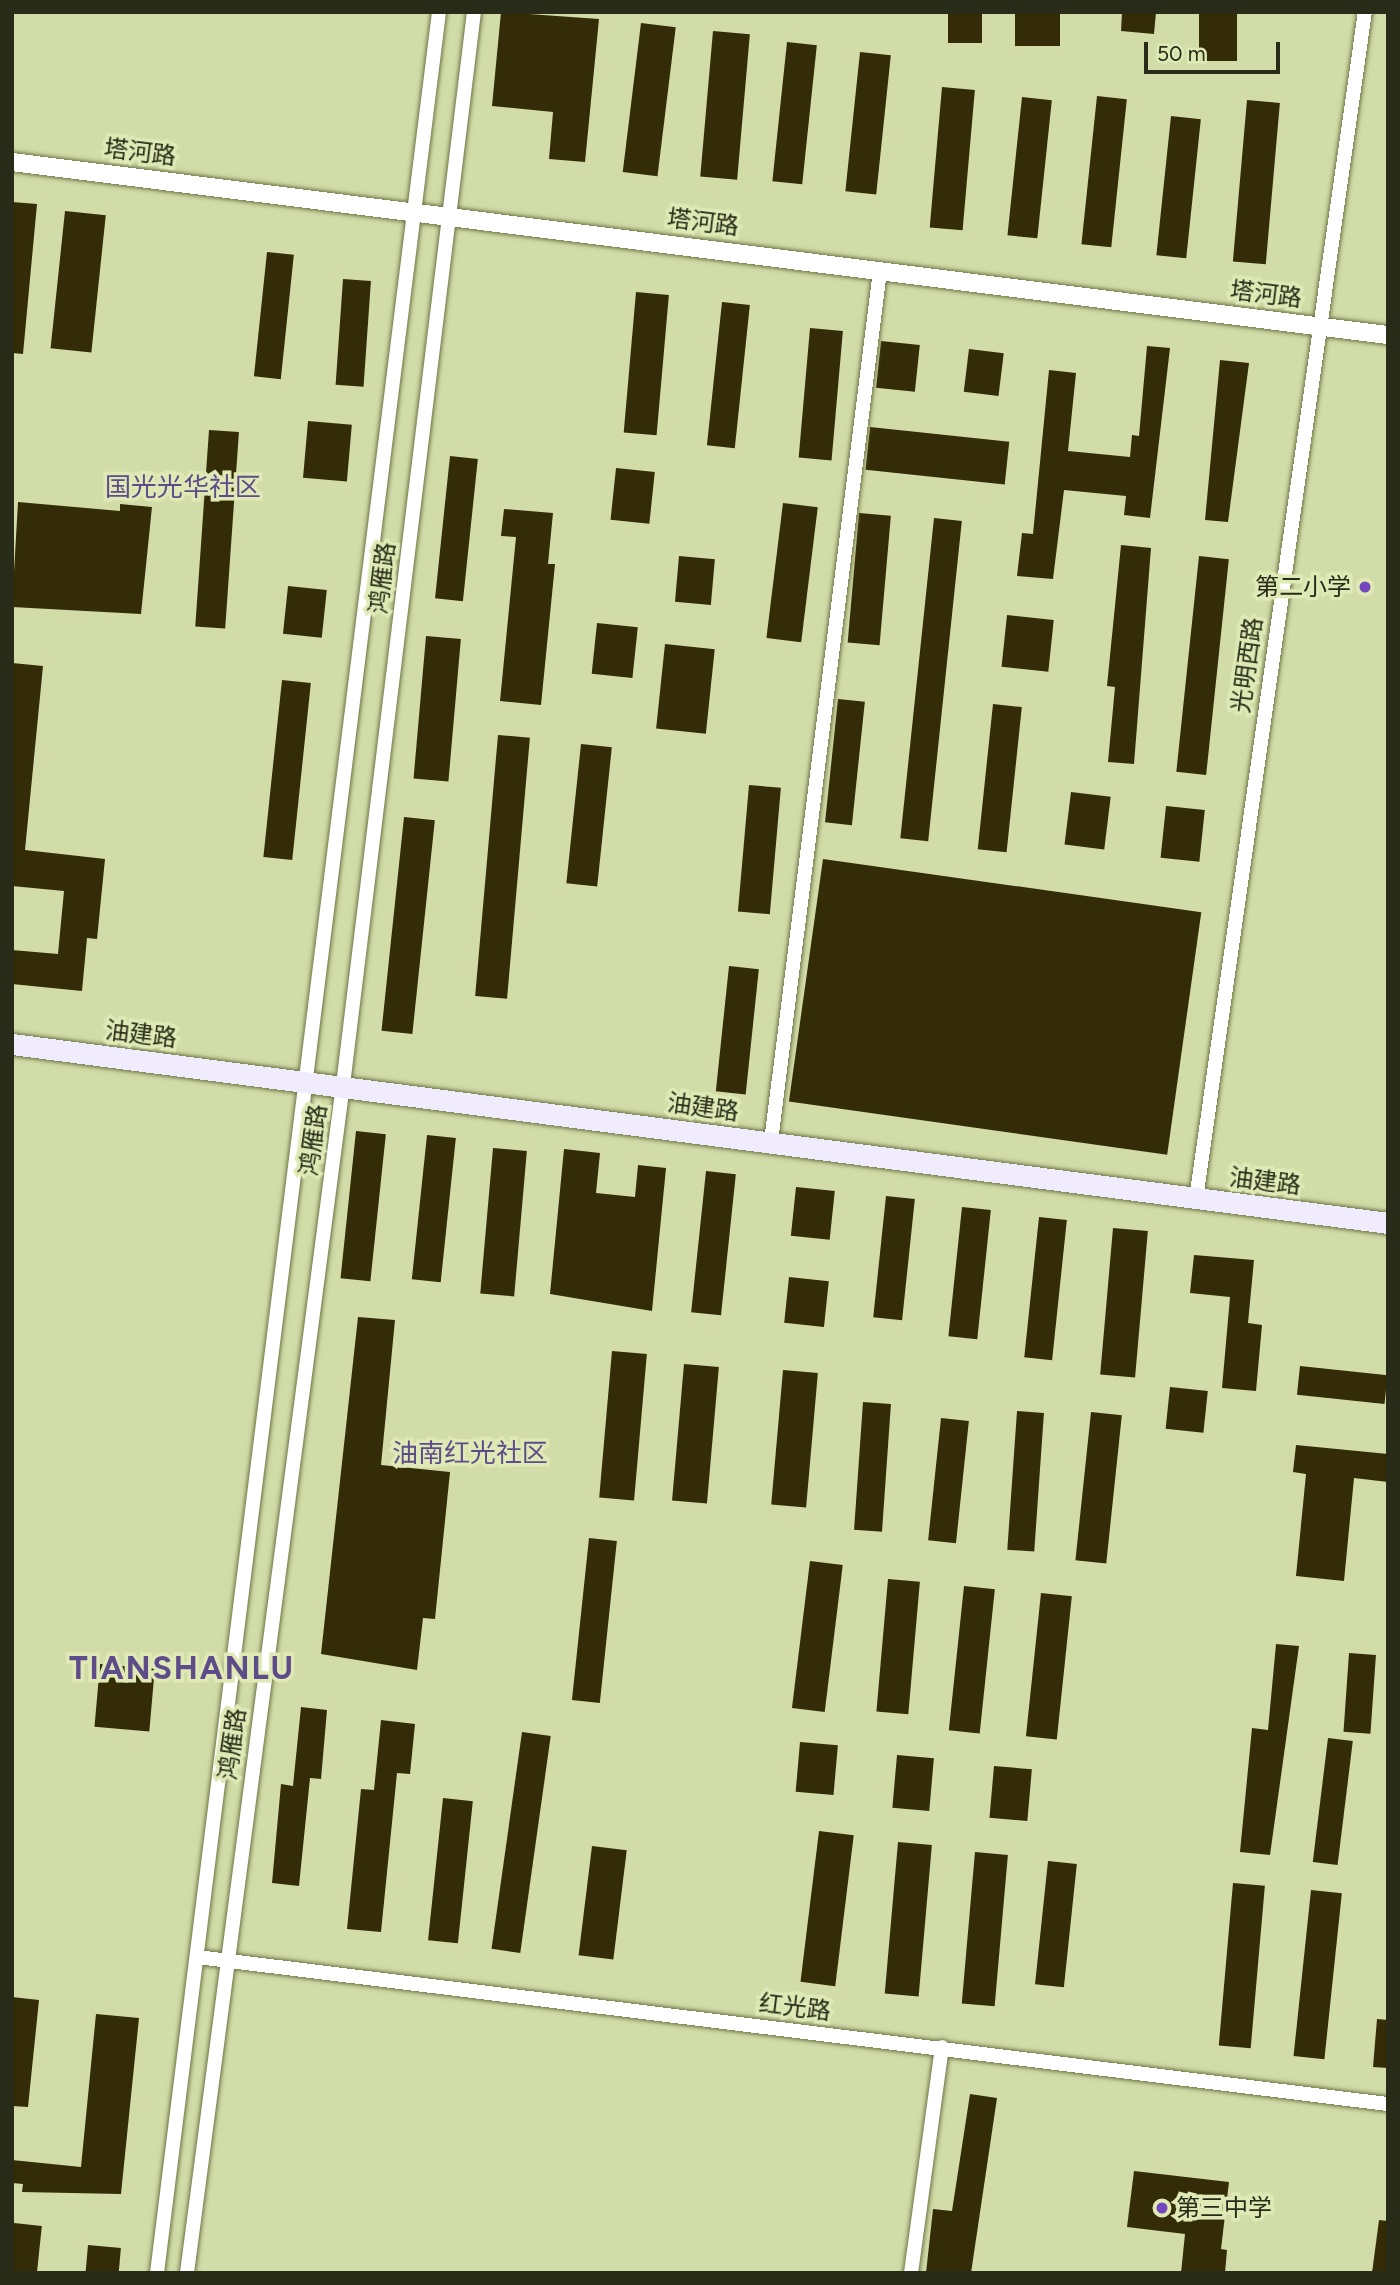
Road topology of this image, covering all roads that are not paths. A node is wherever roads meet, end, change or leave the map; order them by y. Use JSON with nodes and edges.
{"nodes":[{"id":1,"x":439,"y":12,"type":"edge"},
{"id":2,"x":474,"y":12,"type":"edge"},
{"id":3,"x":1365,"y":12,"type":"edge"},
{"id":4,"x":12,"y":162,"type":"edge"},
{"id":5,"x":415,"y":210,"type":"junction"},
{"id":6,"x":449,"y":215,"type":"junction"},
{"id":7,"x":880,"y":270,"type":"junction"},
{"id":8,"x":1316,"y":326,"type":"junction"},
{"id":9,"x":1388,"y":334,"type":"edge"},
{"id":10,"x":12,"y":1044,"type":"edge"},
{"id":11,"x":307,"y":1080,"type":"junction"},
{"id":12,"x":343,"y":1085,"type":"junction"},
{"id":13,"x":771,"y":1142,"type":"junction"},
{"id":14,"x":1196,"y":1199,"type":"junction"},
{"id":15,"x":1388,"y":1223,"type":"edge"},
{"id":16,"x":197,"y":1957,"type":"junction"},
{"id":17,"x":226,"y":1961,"type":"junction"},
{"id":18,"x":942,"y":2048,"type":"junction"},
{"id":19,"x":1388,"y":2104,"type":"edge"},
{"id":20,"x":157,"y":2273,"type":"edge"},
{"id":21,"x":187,"y":2273,"type":"edge"},
{"id":22,"x":911,"y":2273,"type":"edge"}],
"edges":[{"from":1,"to":5,"type":"street","name":"鸿雁路"},
{"from":2,"to":6,"type":"street","name":"鸿雁路"},
{"from":3,"to":8,"type":"street","name":"光明西路"},
{"from":4,"to":5,"type":"street","name":"塔河路"},
{"from":5,"to":6,"type":"street","name":"塔河路"},
{"from":5,"to":11,"type":"street","name":"鸿雁路"},
{"from":6,"to":7,"type":"street","name":"塔河路"},
{"from":6,"to":12,"type":"street","name":"鸿雁路"},
{"from":7,"to":8,"type":"street","name":"塔河路"},
{"from":7,"to":13,"type":"street"},
{"from":8,"to":9,"type":"street","name":"塔河路"},
{"from":8,"to":14,"type":"street","name":"光明西路"},
{"from":10,"to":11,"type":"main road","name":"油建路"},
{"from":11,"to":12,"type":"main road","name":"油建路"},
{"from":11,"to":16,"type":"street","name":"鸿雁路"},
{"from":12,"to":13,"type":"main road","name":"油建路"},
{"from":12,"to":17,"type":"street","name":"鸿雁路"},
{"from":13,"to":14,"type":"main road","name":"油建路"},
{"from":14,"to":15,"type":"main road","name":"油建路"},
{"from":16,"to":17,"type":"street","name":"红光路"},
{"from":16,"to":20,"type":"street","name":"鸿雁路"},
{"from":17,"to":18,"type":"street","name":"红光路"},
{"from":17,"to":21,"type":"street","name":"鸿雁路"},
{"from":18,"to":19,"type":"street","name":"红光路"},
{"from":18,"to":22,"type":"street"}]}
